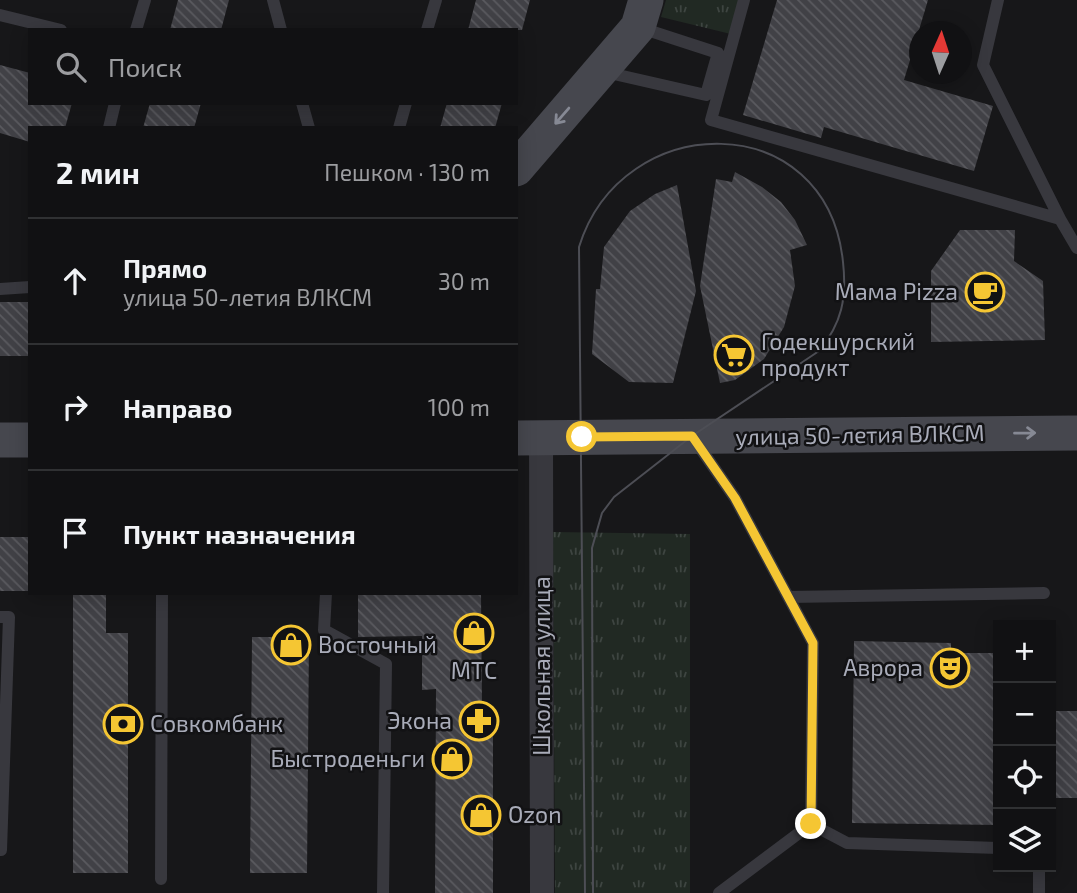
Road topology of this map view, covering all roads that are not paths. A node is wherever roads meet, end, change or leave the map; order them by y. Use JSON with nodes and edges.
{"nodes":[{"id":1,"x":145,"y":0,"type":"edge"},
{"id":2,"x":273,"y":0,"type":"edge"},
{"id":3,"x":436,"y":0,"type":"edge"},
{"id":4,"x":744,"y":0,"type":"edge"},
{"id":5,"x":998,"y":0,"type":"edge"},
{"id":6,"x":642,"y":14,"type":"edge"},
{"id":7,"x":0,"y":15,"type":"edge"},
{"id":8,"x":53,"y":28,"type":"edge"},
{"id":9,"x":137,"y":28,"type":"edge"},
{"id":10,"x":280,"y":28,"type":"edge"},
{"id":11,"x":428,"y":28,"type":"edge"},
{"id":12,"x":600,"y":71,"type":"junction"},
{"id":13,"x":115,"y":105,"type":"edge"},
{"id":14,"x":303,"y":105,"type":"edge"},
{"id":15,"x":405,"y":105,"type":"edge"},
{"id":16,"x":109,"y":126,"type":"edge"},
{"id":17,"x":308,"y":126,"type":"edge"},
{"id":18,"x":400,"y":126,"type":"edge"},
{"id":19,"x":518,"y":167,"type":"edge"},
{"id":20,"x":1060,"y":219,"type":"junction"},
{"id":21,"x":1077,"y":248,"type":"edge"},
{"id":22,"x":28,"y":287,"type":"edge"},
{"id":23,"x":0,"y":289,"type":"edge"},
{"id":24,"x":1077,"y":433,"type":"edge"},
{"id":25,"x":692,"y":436,"type":"junction"},
{"id":26,"x":529,"y":438,"type":"edge"},
{"id":27,"x":0,"y":440,"type":"edge"},
{"id":28,"x":28,"y":440,"type":"edge"},
{"id":29,"x":1044,"y":593,"type":"dead end"},
{"id":30,"x":162,"y":595,"type":"edge"},
{"id":31,"x":326,"y":595,"type":"edge"},
{"id":32,"x":788,"y":597,"type":"junction"},
{"id":33,"x":0,"y":617,"type":"edge"},
{"id":34,"x":811,"y":824,"type":"junction"},
{"id":35,"x":993,"y":848,"type":"edge"},
{"id":36,"x":1,"y":850,"type":"edge"},
{"id":37,"x":1039,"y":872,"type":"edge"},
{"id":38,"x":161,"y":879,"type":"dead end"},
{"id":39,"x":383,"y":893,"type":"edge"},
{"id":40,"x":542,"y":893,"type":"edge"},
{"id":41,"x":719,"y":893,"type":"edge"},
{"id":42,"x":1039,"y":893,"type":"edge"}],
"edges":[{"from":1,"to":9,"type":"lane"},
{"from":2,"to":10,"type":"lane"},
{"from":3,"to":11,"type":"lane"},
{"from":4,"to":20,"type":"lane"},
{"from":5,"to":20,"type":"lane"},
{"from":6,"to":12,"type":"main road"},
{"from":6,"to":12,"type":"lane"},
{"from":7,"to":8,"type":"lane"},
{"from":12,"to":19,"type":"main road","one_way":true},
{"from":13,"to":16,"type":"lane"},
{"from":14,"to":17,"type":"lane"},
{"from":15,"to":18,"type":"lane"},
{"from":20,"to":21,"type":"lane"},
{"from":22,"to":23,"type":"lane"},
{"from":25,"to":24,"type":"main road","name":"улица 50-летия ВЛКСМ","one_way":true},
{"from":25,"to":26,"type":"main road","name":"улица 50-летия ВЛКСМ"},
{"from":25,"to":32,"type":"lane"},
{"from":26,"to":40,"type":"street","name":"Школьная улица"},
{"from":27,"to":28,"type":"main road"},
{"from":29,"to":32,"type":"lane"},
{"from":30,"to":38,"type":"lane"},
{"from":31,"to":39,"type":"lane"},
{"from":32,"to":34,"type":"lane"},
{"from":33,"to":36,"type":"lane"},
{"from":34,"to":35,"type":"lane"},
{"from":34,"to":41,"type":"lane"},
{"from":37,"to":42,"type":"lane"}]}
